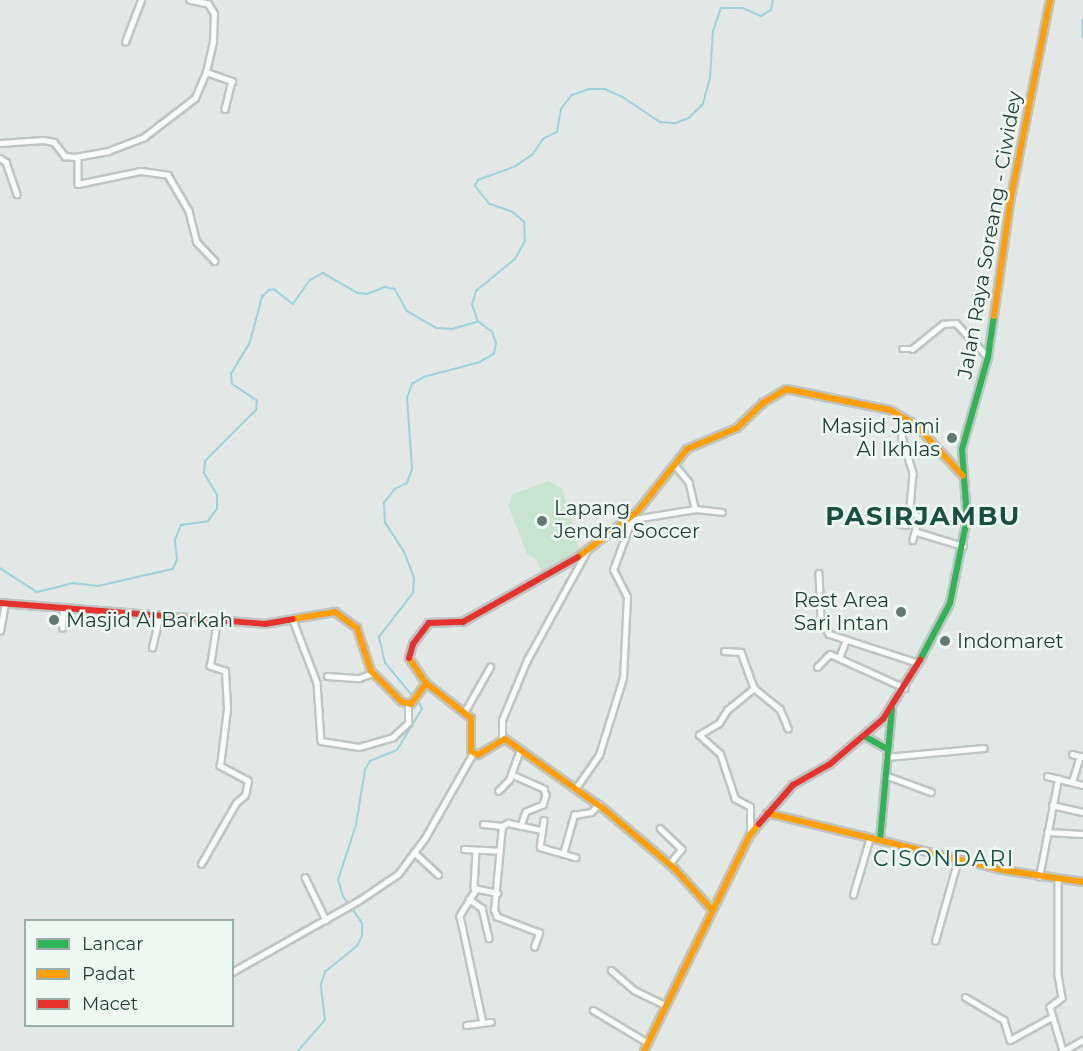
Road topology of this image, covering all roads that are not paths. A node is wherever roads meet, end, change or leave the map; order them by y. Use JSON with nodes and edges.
{"nodes":[{"id":1,"x":141,"y":0,"type":"edge"},
{"id":2,"x":189,"y":0,"type":"edge"},
{"id":3,"x":1050,"y":0,"type":"edge"},
{"id":4,"x":125,"y":42,"type":"dead end"},
{"id":5,"x":206,"y":72,"type":"junction"},
{"id":6,"x":225,"y":109,"type":"dead end"},
{"id":7,"x":0,"y":143,"type":"edge"},
{"id":8,"x":78,"y":157,"type":"junction"},
{"id":9,"x":0,"y":158,"type":"edge"},
{"id":10,"x":17,"y":194,"type":"dead end"},
{"id":11,"x":215,"y":261,"type":"dead end"},
{"id":12,"x":902,"y":349,"type":"dead end"},
{"id":13,"x":988,"y":357,"type":"junction"},
{"id":14,"x":902,"y":416,"type":"junction"},
{"id":15,"x":675,"y":465,"type":"junction"},
{"id":16,"x":963,"y":476,"type":"junction"},
{"id":17,"x":695,"y":509,"type":"junction"},
{"id":18,"x":910,"y":510,"type":"junction"},
{"id":19,"x":722,"y":512,"type":"dead end"},
{"id":20,"x":630,"y":520,"type":"junction"},
{"id":21,"x":888,"y":520,"type":"dead end"},
{"id":22,"x":917,"y":532,"type":"junction"},
{"id":23,"x":913,"y":540,"type":"dead end"},
{"id":24,"x":963,"y":546,"type":"junction"},
{"id":25,"x":588,"y":549,"type":"junction"},
{"id":26,"x":819,"y":573,"type":"dead end"},
{"id":27,"x":3,"y":604,"type":"edge"},
{"id":28,"x":63,"y":610,"type":"junction"},
{"id":29,"x":159,"y":617,"type":"junction"},
{"id":30,"x":217,"y":620,"type":"junction"},
{"id":31,"x":293,"y":620,"type":"junction"},
{"id":32,"x":62,"y":628,"type":"dead end"},
{"id":33,"x":0,"y":631,"type":"edge"},
{"id":34,"x":846,"y":640,"type":"junction"},
{"id":35,"x":152,"y":648,"type":"dead end"},
{"id":36,"x":724,"y":651,"type":"dead end"},
{"id":37,"x":839,"y":658,"type":"junction"},
{"id":38,"x":918,"y":663,"type":"junction"},
{"id":39,"x":490,"y":667,"type":"dead end"},
{"id":40,"x":817,"y":667,"type":"dead end"},
{"id":41,"x":373,"y":674,"type":"junction"},
{"id":42,"x":327,"y":676,"type":"dead end"},
{"id":43,"x":426,"y":683,"type":"junction"},
{"id":44,"x":754,"y":688,"type":"junction"},
{"id":45,"x":905,"y":688,"type":"junction"},
{"id":46,"x":410,"y":703,"type":"junction"},
{"id":47,"x":892,"y":709,"type":"junction"},
{"id":48,"x":464,"y":713,"type":"junction"},
{"id":49,"x":788,"y":728,"type":"dead end"},
{"id":50,"x":864,"y":736,"type":"junction"},
{"id":51,"x":502,"y":739,"type":"junction"},
{"id":52,"x":984,"y":747,"type":"dead end"},
{"id":53,"x":886,"y":748,"type":"junction"},
{"id":54,"x":520,"y":750,"type":"junction"},
{"id":55,"x":473,"y":753,"type":"junction"},
{"id":56,"x":1072,"y":754,"type":"dead end"},
{"id":57,"x":1081,"y":756,"type":"edge"},
{"id":58,"x":886,"y":757,"type":"junction"},
{"id":59,"x":511,"y":774,"type":"junction"},
{"id":60,"x":885,"y":775,"type":"junction"},
{"id":61,"x":1047,"y":776,"type":"dead end"},
{"id":62,"x":1058,"y":779,"type":"junction"},
{"id":63,"x":1072,"y":782,"type":"junction"},
{"id":64,"x":1083,"y":785,"type":"edge"},
{"id":65,"x":576,"y":788,"type":"junction"},
{"id":66,"x":498,"y":791,"type":"dead end"},
{"id":67,"x":931,"y":792,"type":"dead end"},
{"id":68,"x":599,"y":804,"type":"junction"},
{"id":69,"x":1052,"y":805,"type":"junction"},
{"id":70,"x":1083,"y":812,"type":"edge"},
{"id":71,"x":767,"y":813,"type":"junction"},
{"id":72,"x":544,"y":820,"type":"dead end"},
{"id":73,"x":483,"y":824,"type":"dead end"},
{"id":74,"x":502,"y":826,"type":"junction"},
{"id":75,"x":521,"y":826,"type":"junction"},
{"id":76,"x":660,"y":828,"type":"dead end"},
{"id":77,"x":541,"y":830,"type":"junction"},
{"id":78,"x":1047,"y":832,"type":"junction"},
{"id":79,"x":1083,"y":834,"type":"edge"},
{"id":80,"x":750,"y":835,"type":"junction"},
{"id":81,"x":870,"y":837,"type":"junction"},
{"id":82,"x":880,"y":840,"type":"junction"},
{"id":83,"x":464,"y":849,"type":"dead end"},
{"id":84,"x":476,"y":850,"type":"junction"},
{"id":85,"x":499,"y":851,"type":"junction"},
{"id":86,"x":414,"y":852,"type":"junction"},
{"id":87,"x":563,"y":854,"type":"junction"},
{"id":88,"x":576,"y":857,"type":"dead end"},
{"id":89,"x":958,"y":859,"type":"junction"},
{"id":90,"x":201,"y":864,"type":"dead end"},
{"id":91,"x":670,"y":864,"type":"junction"},
{"id":92,"x":438,"y":874,"type":"dead end"},
{"id":93,"x":305,"y":877,"type":"dead end"},
{"id":94,"x":1039,"y":877,"type":"junction"},
{"id":95,"x":1058,"y":880,"type":"junction"},
{"id":96,"x":1083,"y":882,"type":"edge"},
{"id":97,"x":476,"y":890,"type":"junction"},
{"id":98,"x":497,"y":893,"type":"junction"},
{"id":99,"x":853,"y":895,"type":"dead end"},
{"id":100,"x":469,"y":899,"type":"junction"},
{"id":101,"x":712,"y":910,"type":"junction"},
{"id":102,"x":495,"y":914,"type":"junction"},
{"id":103,"x":326,"y":920,"type":"junction"},
{"id":104,"x":486,"y":925,"type":"junction"},
{"id":105,"x":489,"y":938,"type":"dead end"},
{"id":106,"x":935,"y":941,"type":"dead end"},
{"id":107,"x":534,"y":947,"type":"dead end"},
{"id":108,"x":611,"y":970,"type":"dead end"},
{"id":109,"x":234,"y":971,"type":"edge"},
{"id":110,"x":965,"y":997,"type":"dead end"},
{"id":111,"x":665,"y":1005,"type":"junction"},
{"id":112,"x":593,"y":1010,"type":"dead end"},
{"id":113,"x":1052,"y":1017,"type":"junction"},
{"id":114,"x":491,"y":1022,"type":"dead end"},
{"id":115,"x":483,"y":1023,"type":"junction"},
{"id":116,"x":466,"y":1024,"type":"dead end"},
{"id":117,"x":1083,"y":1040,"type":"edge"},
{"id":118,"x":648,"y":1042,"type":"junction"},
{"id":119,"x":645,"y":1051,"type":"edge"},
{"id":120,"x":1063,"y":1051,"type":"edge"}],
"edges":[{"from":1,"to":4,"type":"street"},
{"from":2,"to":5,"type":"street"},
{"from":3,"to":13,"type":"main road","name":"Jalan Raya Soreang - Ciwidey"},
{"from":5,"to":6,"type":"street"},
{"from":5,"to":8,"type":"street"},
{"from":7,"to":8,"type":"street"},
{"from":8,"to":11,"type":"street"},
{"from":9,"to":10,"type":"street"},
{"from":12,"to":13,"type":"street"},
{"from":13,"to":16,"type":"main road","name":"Jalan Raya Soreang - Ciwidey"},
{"from":14,"to":15,"type":"main road"},
{"from":14,"to":16,"type":"main road"},
{"from":14,"to":18,"type":"street"},
{"from":15,"to":17,"type":"street"},
{"from":15,"to":20,"type":"main road"},
{"from":16,"to":24,"type":"main road","name":"Jalan Raya Soreang - Ciwidey"},
{"from":17,"to":19,"type":"street"},
{"from":17,"to":20,"type":"street"},
{"from":18,"to":21,"type":"street"},
{"from":18,"to":22,"type":"street"},
{"from":20,"to":25,"type":"main road"},
{"from":20,"to":65,"type":"street"},
{"from":22,"to":23,"type":"street"},
{"from":22,"to":24,"type":"street"},
{"from":24,"to":38,"type":"main road","name":"Jalan Raya Soreang - Ciwidey"},
{"from":25,"to":43,"type":"main road"},
{"from":25,"to":51,"type":"street"},
{"from":26,"to":34,"type":"street"},
{"from":27,"to":28,"type":"main road"},
{"from":27,"to":33,"type":"street"},
{"from":28,"to":29,"type":"main road"},
{"from":28,"to":32,"type":"street"},
{"from":29,"to":30,"type":"main road"},
{"from":29,"to":35,"type":"street"},
{"from":30,"to":31,"type":"main road"},
{"from":30,"to":90,"type":"street"},
{"from":31,"to":41,"type":"main road"},
{"from":31,"to":46,"type":"street"},
{"from":34,"to":37,"type":"street"},
{"from":34,"to":38,"type":"street"},
{"from":36,"to":44,"type":"street"},
{"from":37,"to":40,"type":"street"},
{"from":37,"to":45,"type":"street"},
{"from":38,"to":45,"type":"main road","name":"Jalan Raya Soreang - Ciwidey"},
{"from":39,"to":48,"type":"street"},
{"from":41,"to":42,"type":"street"},
{"from":41,"to":46,"type":"main road"},
{"from":43,"to":46,"type":"main road"},
{"from":43,"to":48,"type":"main road"},
{"from":44,"to":49,"type":"street"},
{"from":44,"to":80,"type":"street"},
{"from":45,"to":47,"type":"main road","name":"Jalan Raya Soreang - Ciwidey"},
{"from":47,"to":50,"type":"main road","name":"Jalan Raya Soreang - Ciwidey"},
{"from":47,"to":53,"type":"main road"},
{"from":48,"to":55,"type":"main road"},
{"from":50,"to":53,"type":"main road"},
{"from":50,"to":71,"type":"main road","name":"Jalan Raya Soreang - Ciwidey"},
{"from":51,"to":54,"type":"main road"},
{"from":51,"to":55,"type":"main road"},
{"from":52,"to":58,"type":"street"},
{"from":53,"to":58,"type":"main road"},
{"from":54,"to":59,"type":"street"},
{"from":54,"to":65,"type":"main road"},
{"from":55,"to":86,"type":"street"},
{"from":56,"to":57,"type":"street"},
{"from":57,"to":63,"type":"street"},
{"from":58,"to":60,"type":"main road"},
{"from":59,"to":66,"type":"street"},
{"from":59,"to":75,"type":"street"},
{"from":60,"to":67,"type":"street"},
{"from":60,"to":82,"type":"main road"},
{"from":61,"to":62,"type":"street"},
{"from":62,"to":63,"type":"street"},
{"from":62,"to":69,"type":"street"},
{"from":63,"to":64,"type":"street"},
{"from":65,"to":68,"type":"main road"},
{"from":68,"to":87,"type":"street"},
{"from":68,"to":91,"type":"main road"},
{"from":69,"to":70,"type":"street"},
{"from":69,"to":78,"type":"street"},
{"from":71,"to":80,"type":"main road","name":"Jalan Raya Soreang - Ciwidey"},
{"from":71,"to":81,"type":"main road"},
{"from":72,"to":77,"type":"street"},
{"from":73,"to":74,"type":"street"},
{"from":74,"to":75,"type":"street"},
{"from":74,"to":85,"type":"street"},
{"from":75,"to":77,"type":"street"},
{"from":76,"to":91,"type":"street"},
{"from":77,"to":87,"type":"street"},
{"from":78,"to":79,"type":"street"},
{"from":78,"to":94,"type":"street"},
{"from":80,"to":101,"type":"main road","name":"Jalan Raya Soreang - Ciwidey"},
{"from":81,"to":82,"type":"main road"},
{"from":81,"to":99,"type":"street"},
{"from":82,"to":89,"type":"main road"},
{"from":83,"to":84,"type":"street"},
{"from":84,"to":85,"type":"street"},
{"from":84,"to":97,"type":"street"},
{"from":85,"to":98,"type":"street"},
{"from":86,"to":92,"type":"street"},
{"from":86,"to":103,"type":"street"},
{"from":87,"to":88,"type":"street"},
{"from":89,"to":94,"type":"main road"},
{"from":89,"to":106,"type":"street"},
{"from":91,"to":101,"type":"main road"},
{"from":93,"to":103,"type":"street"},
{"from":94,"to":95,"type":"main road"},
{"from":95,"to":96,"type":"main road"},
{"from":95,"to":113,"type":"street"},
{"from":97,"to":98,"type":"street"},
{"from":97,"to":100,"type":"street"},
{"from":98,"to":102,"type":"street"},
{"from":100,"to":104,"type":"street"},
{"from":100,"to":115,"type":"street"},
{"from":101,"to":111,"type":"main road","name":"Jalan Raya Soreang - Ciwidey"},
{"from":102,"to":104,"type":"street"},
{"from":102,"to":107,"type":"street"},
{"from":103,"to":109,"type":"street"},
{"from":104,"to":105,"type":"street"},
{"from":108,"to":111,"type":"street"},
{"from":110,"to":113,"type":"street"},
{"from":111,"to":118,"type":"main road","name":"Jalan Raya Soreang - Ciwidey"},
{"from":112,"to":118,"type":"street"},
{"from":113,"to":120,"type":"street"},
{"from":114,"to":115,"type":"street"},
{"from":115,"to":116,"type":"street"},
{"from":117,"to":120,"type":"street"},
{"from":118,"to":119,"type":"main road","name":"Jalan Raya Soreang - Ciwidey"}]}
